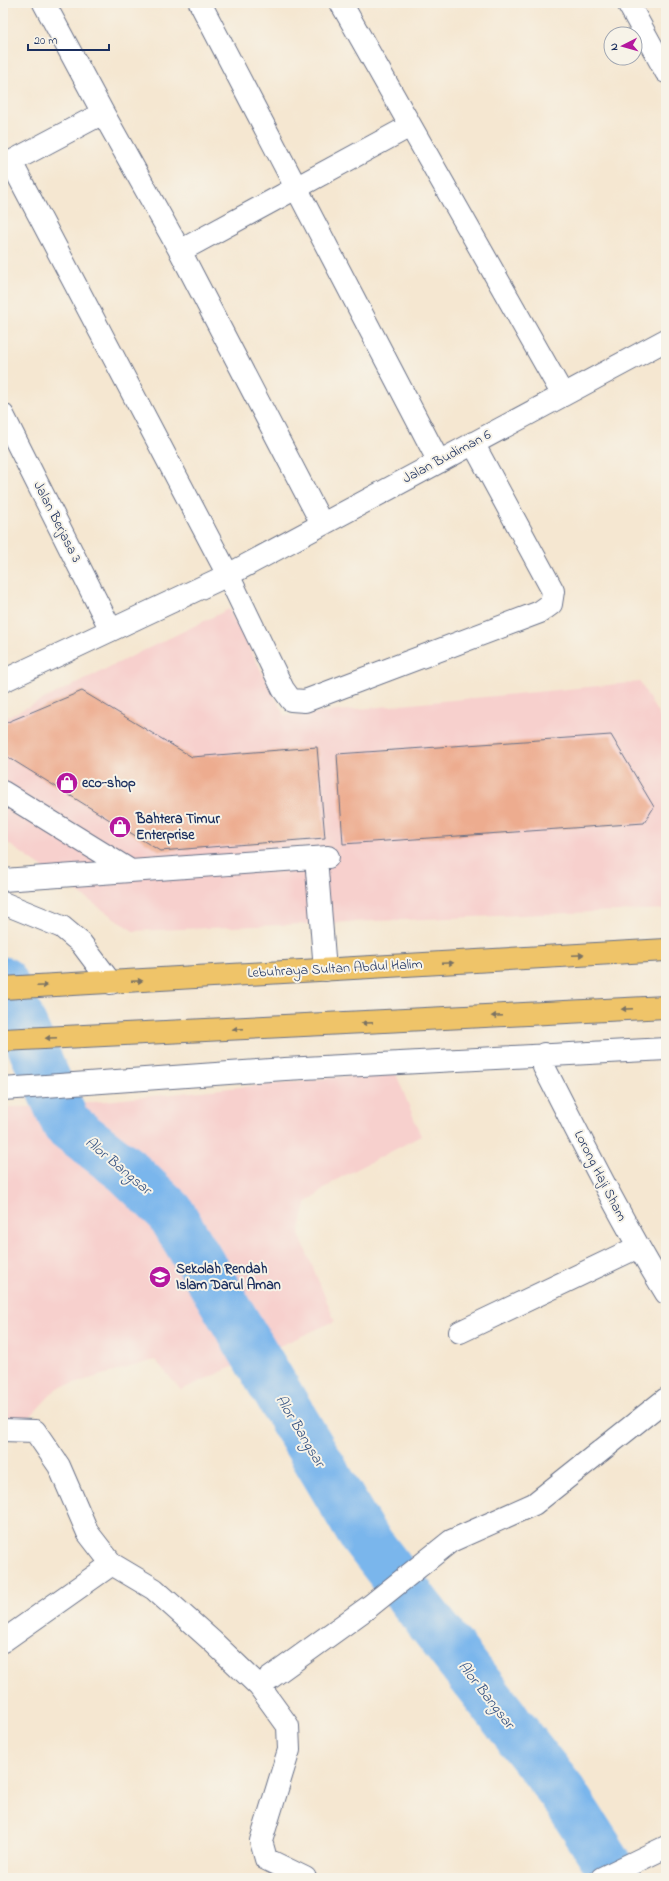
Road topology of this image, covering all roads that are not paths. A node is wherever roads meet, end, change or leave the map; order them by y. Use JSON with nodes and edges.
{"nodes":[{"id":1,"x":44,"y":3,"type":"edge"},
{"id":2,"x":200,"y":3,"type":"edge"},
{"id":3,"x":341,"y":3,"type":"edge"},
{"id":4,"x":628,"y":3,"type":"edge"},
{"id":5,"x":666,"y":72,"type":"edge"},
{"id":6,"x":102,"y":113,"type":"junction"},
{"id":7,"x":410,"y":126,"type":"junction"},
{"id":8,"x":7,"y":164,"type":"edge"},
{"id":9,"x":296,"y":189,"type":"junction"},
{"id":10,"x":180,"y":251,"type":"junction"},
{"id":11,"x":666,"y":340,"type":"edge"},
{"id":12,"x":563,"y":395,"type":"junction"},
{"id":13,"x":3,"y":415,"type":"edge"},
{"id":14,"x":473,"y":443,"type":"junction"},
{"id":15,"x":439,"y":462,"type":"junction"},
{"id":16,"x":322,"y":524,"type":"junction"},
{"id":17,"x":228,"y":575,"type":"junction"},
{"id":18,"x":111,"y":630,"type":"junction"},
{"id":19,"x":3,"y":681,"type":"edge"},
{"id":20,"x":3,"y":792,"type":"edge"},
{"id":21,"x":131,"y":871,"type":"junction"},
{"id":22,"x":3,"y":880,"type":"edge"},
{"id":23,"x":3,"y":903,"type":"edge"},
{"id":24,"x":666,"y":950,"type":"edge"},
{"id":25,"x":325,"y":970,"type":"junction"},
{"id":26,"x":111,"y":983,"type":"junction"},
{"id":27,"x":3,"y":988,"type":"edge"},
{"id":28,"x":666,"y":1007,"type":"edge"},
{"id":29,"x":3,"y":1040,"type":"edge"},
{"id":30,"x":666,"y":1049,"type":"edge"},
{"id":31,"x":544,"y":1054,"type":"junction"},
{"id":32,"x":3,"y":1089,"type":"edge"},
{"id":33,"x":638,"y":1247,"type":"junction"},
{"id":34,"x":666,"y":1293,"type":"edge"},
{"id":35,"x":460,"y":1332,"type":"dead end"},
{"id":36,"x":666,"y":1399,"type":"edge"},
{"id":37,"x":3,"y":1430,"type":"edge"},
{"id":38,"x":112,"y":1564,"type":"junction"},
{"id":39,"x":3,"y":1641,"type":"edge"},
{"id":40,"x":259,"y":1686,"type":"junction"},
{"id":41,"x":666,"y":1847,"type":"edge"},
{"id":42,"x":305,"y":1878,"type":"edge"},
{"id":43,"x":602,"y":1878,"type":"edge"}],
"edges":[{"from":1,"to":6,"type":"street"},
{"from":2,"to":9,"type":"street"},
{"from":3,"to":7,"type":"street"},
{"from":4,"to":5,"type":"street"},
{"from":6,"to":8,"type":"street"},
{"from":6,"to":10,"type":"street"},
{"from":7,"to":9,"type":"street"},
{"from":7,"to":12,"type":"street"},
{"from":8,"to":17,"type":"street"},
{"from":9,"to":10,"type":"street"},
{"from":9,"to":15,"type":"street"},
{"from":10,"to":16,"type":"street"},
{"from":11,"to":12,"type":"street","name":"Jalan Budiman 6"},
{"from":12,"to":14,"type":"street","name":"Jalan Budiman 6"},
{"from":13,"to":18,"type":"street","name":"Jalan Berjasa 3"},
{"from":14,"to":15,"type":"street","name":"Jalan Budiman 6"},
{"from":14,"to":17,"type":"street"},
{"from":15,"to":16,"type":"street","name":"Jalan Budiman 6"},
{"from":16,"to":17,"type":"street","name":"Jalan Budiman 6"},
{"from":17,"to":18,"type":"street","name":"Jalan Budiman 6"},
{"from":18,"to":19,"type":"street","name":"Jalan Budiman 6"},
{"from":20,"to":21,"type":"street"},
{"from":21,"to":22,"type":"street"},
{"from":21,"to":25,"type":"street"},
{"from":23,"to":26,"type":"street"},
{"from":25,"to":24,"type":"main road","name":"Lebuhraya Sultan Abdul Halim","one_way":true},
{"from":26,"to":25,"type":"main road","name":"Lebuhraya Sultan Abdul Halim","one_way":true},
{"from":27,"to":26,"type":"main road","name":"Lebuhraya Sultan Abdul Halim","one_way":true},
{"from":28,"to":29,"type":"main road","one_way":true},
{"from":30,"to":31,"type":"street"},
{"from":31,"to":32,"type":"street"},
{"from":31,"to":33,"type":"street","name":"Lorong Haji Sham"},
{"from":33,"to":34,"type":"street","name":"Lorong Haji Sham"},
{"from":33,"to":35,"type":"street"},
{"from":36,"to":40,"type":"street"},
{"from":37,"to":38,"type":"street"},
{"from":38,"to":39,"type":"street"},
{"from":38,"to":40,"type":"street"},
{"from":40,"to":42,"type":"street"},
{"from":41,"to":43,"type":"street"}]}
